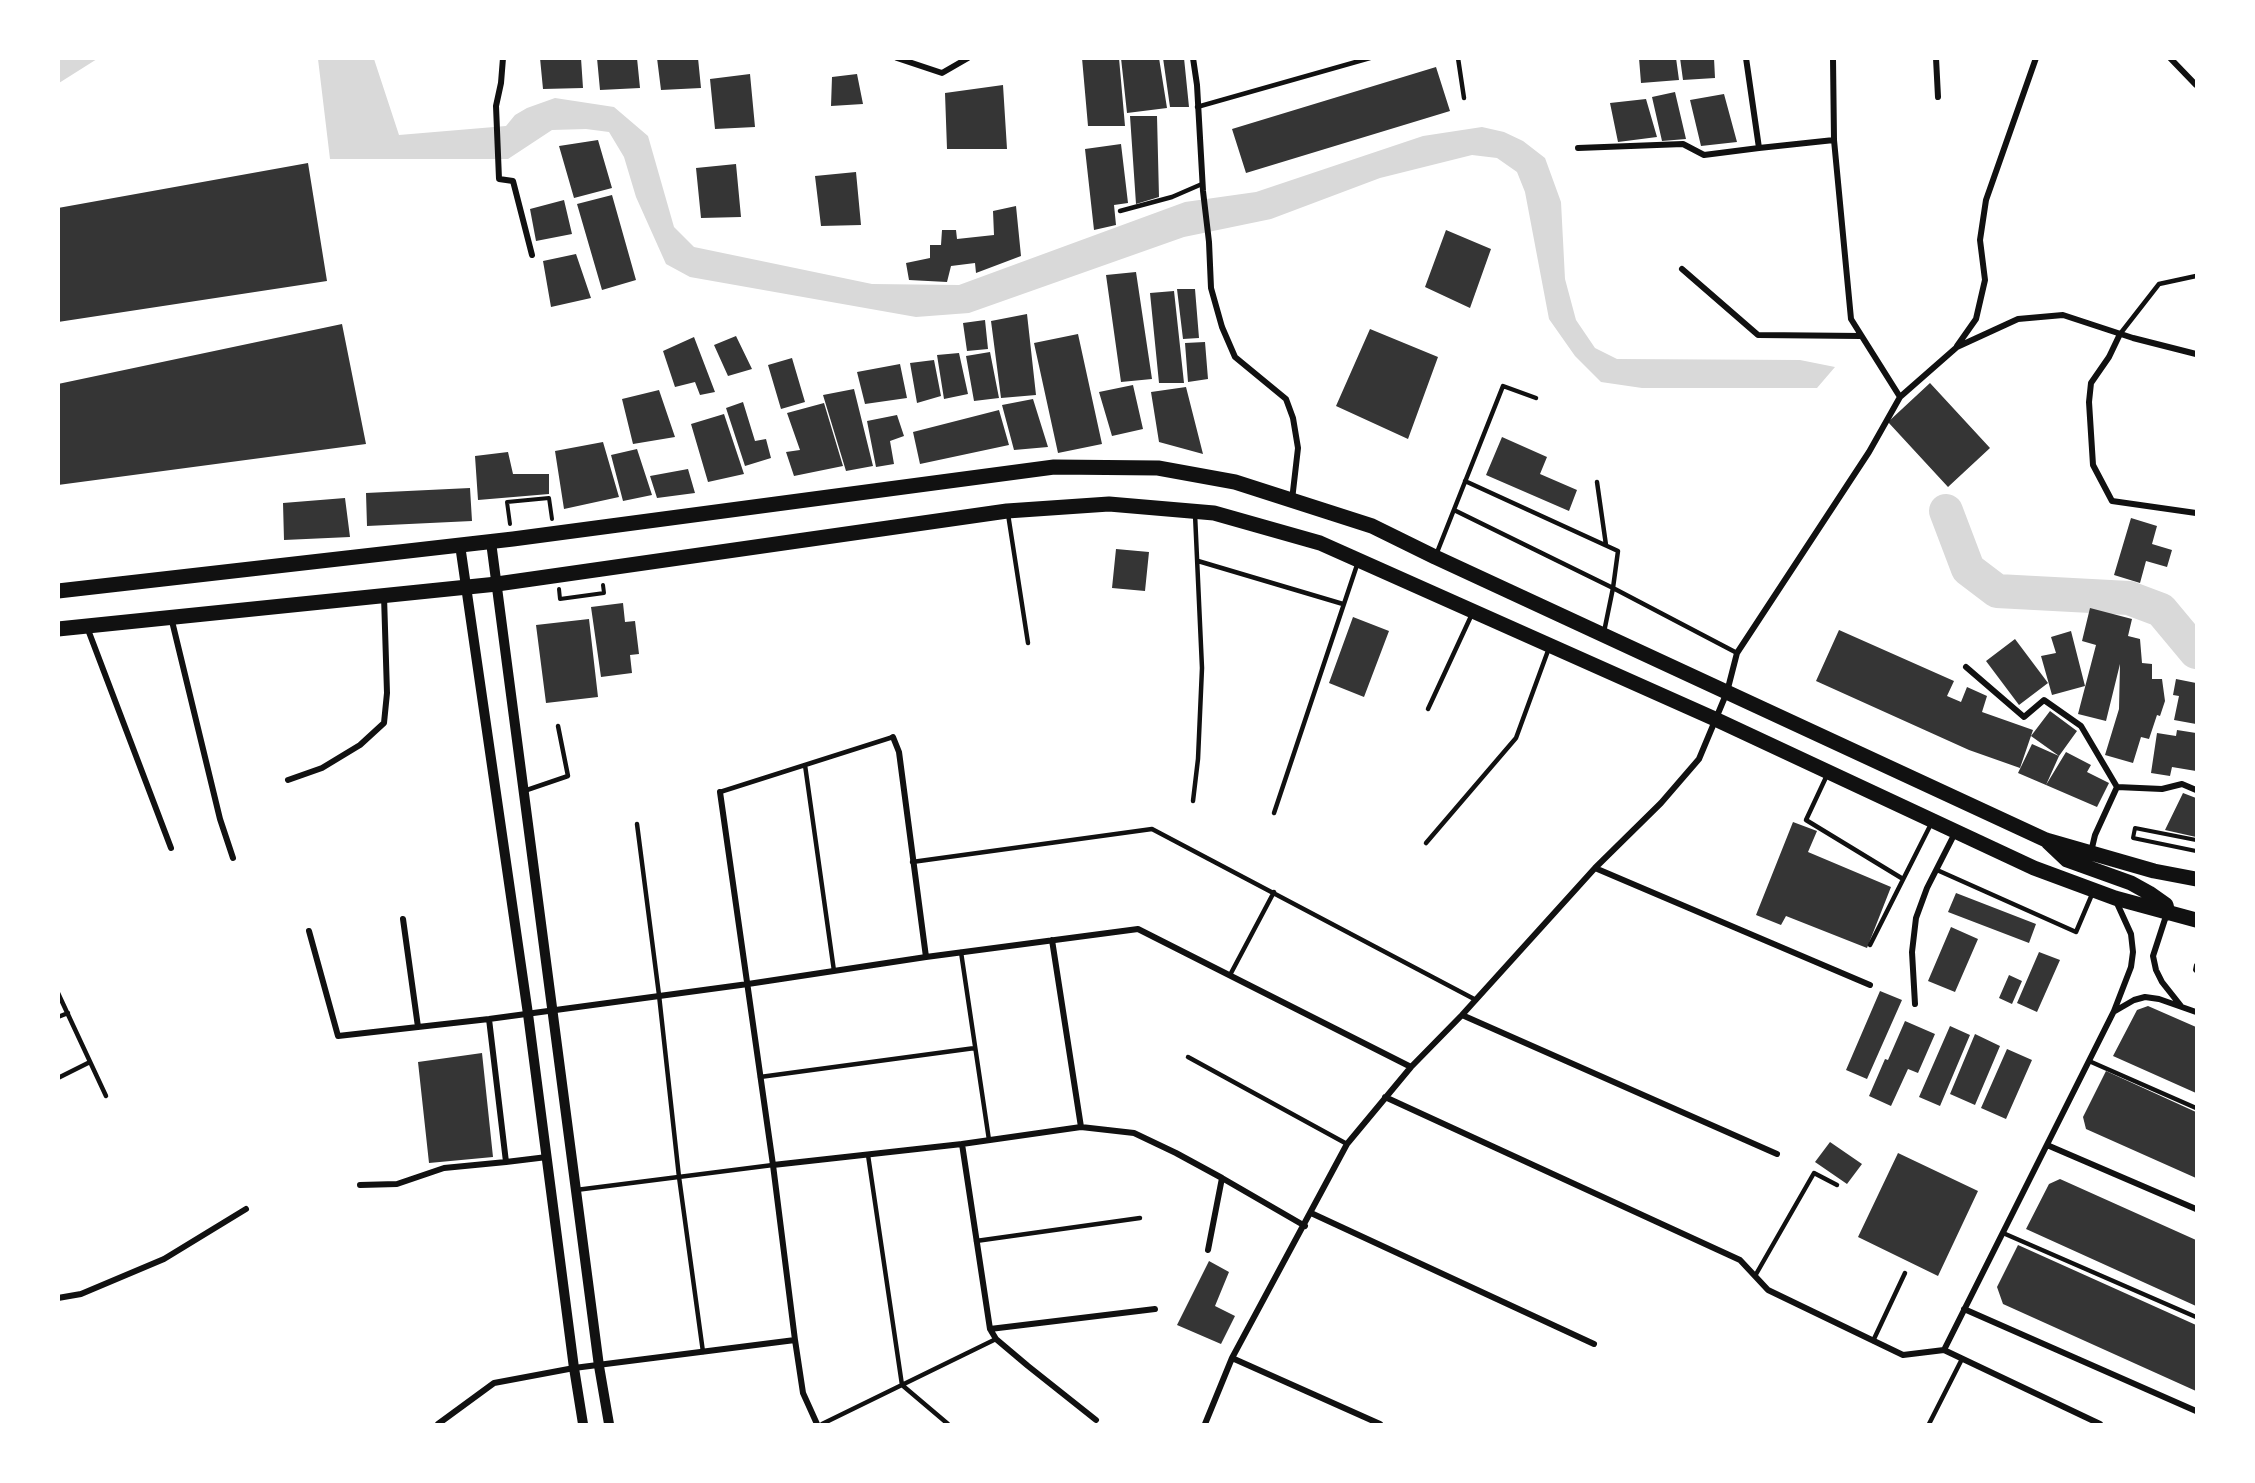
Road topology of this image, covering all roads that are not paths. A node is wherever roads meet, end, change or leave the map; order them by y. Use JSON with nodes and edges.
{"nodes":[{"id":1,"x":503,"y":58,"type":"edge"},
{"id":2,"x":897,"y":58,"type":"edge"},
{"id":3,"x":968,"y":58,"type":"edge"},
{"id":4,"x":1193,"y":58,"type":"edge"},
{"id":5,"x":1370,"y":58,"type":"edge"},
{"id":6,"x":1458,"y":58,"type":"edge"},
{"id":7,"x":1746,"y":58,"type":"edge"},
{"id":8,"x":1833,"y":58,"type":"edge"},
{"id":9,"x":1935,"y":58,"type":"edge"},
{"id":10,"x":2036,"y":58,"type":"edge"},
{"id":11,"x":2170,"y":58,"type":"edge"},
{"id":12,"x":2196,"y":85,"type":"edge"},
{"id":13,"x":1464,"y":98,"type":"dead end"},
{"id":14,"x":1938,"y":98,"type":"dead end"},
{"id":15,"x":1197,"y":107,"type":"junction"},
{"id":16,"x":1834,"y":140,"type":"junction"},
{"id":17,"x":1578,"y":148,"type":"dead end"},
{"id":18,"x":1759,"y":148,"type":"junction"},
{"id":19,"x":1202,"y":188,"type":"junction"},
{"id":20,"x":1120,"y":211,"type":"dead end"},
{"id":21,"x":532,"y":255,"type":"dead end"},
{"id":22,"x":1682,"y":269,"type":"dead end"},
{"id":23,"x":2196,"y":276,"type":"edge"},
{"id":24,"x":2120,"y":334,"type":"junction"},
{"id":25,"x":1861,"y":336,"type":"junction"},
{"id":26,"x":1957,"y":347,"type":"junction"},
{"id":27,"x":2196,"y":354,"type":"edge"},
{"id":28,"x":1536,"y":398,"type":"dead end"},
{"id":29,"x":1900,"y":398,"type":"junction"},
{"id":30,"x":1465,"y":481,"type":"junction"},
{"id":31,"x":1597,"y":482,"type":"dead end"},
{"id":32,"x":1292,"y":500,"type":"junction"},
{"id":33,"x":1454,"y":510,"type":"junction"},
{"id":34,"x":1195,"y":511,"type":"junction"},
{"id":35,"x":1007,"y":512,"type":"junction"},
{"id":36,"x":2196,"y":513,"type":"edge"},
{"id":37,"x":491,"y":542,"type":"junction"},
{"id":38,"x":460,"y":545,"type":"junction"},
{"id":39,"x":1605,"y":545,"type":"junction"},
{"id":40,"x":1435,"y":557,"type":"junction"},
{"id":41,"x":1358,"y":560,"type":"junction"},
{"id":42,"x":1198,"y":561,"type":"junction"},
{"id":43,"x":497,"y":584,"type":"junction"},
{"id":44,"x":466,"y":587,"type":"junction"},
{"id":45,"x":1613,"y":588,"type":"junction"},
{"id":46,"x":58,"y":591,"type":"edge"},
{"id":47,"x":384,"y":595,"type":"junction"},
{"id":48,"x":1343,"y":604,"type":"junction"},
{"id":49,"x":1473,"y":612,"type":"junction"},
{"id":50,"x":170,"y":617,"type":"junction"},
{"id":51,"x":87,"y":626,"type":"junction"},
{"id":52,"x":58,"y":629,"type":"edge"},
{"id":53,"x":1604,"y":635,"type":"junction"},
{"id":54,"x":1028,"y":643,"type":"dead end"},
{"id":55,"x":1550,"y":646,"type":"junction"},
{"id":56,"x":1737,"y":653,"type":"junction"},
{"id":57,"x":1966,"y":667,"type":"dead end"},
{"id":58,"x":1727,"y":692,"type":"junction"},
{"id":59,"x":1428,"y":710,"type":"dead end"},
{"id":60,"x":1715,"y":719,"type":"junction"},
{"id":61,"x":558,"y":726,"type":"dead end"},
{"id":62,"x":893,"y":737,"type":"joint"},
{"id":63,"x":805,"y":765,"type":"junction"},
{"id":64,"x":1828,"y":773,"type":"junction"},
{"id":65,"x":288,"y":780,"type":"dead end"},
{"id":66,"x":2117,"y":787,"type":"junction"},
{"id":67,"x":2196,"y":789,"type":"edge"},
{"id":68,"x":524,"y":791,"type":"junction"},
{"id":69,"x":720,"y":792,"type":"joint"},
{"id":70,"x":1193,"y":801,"type":"dead end"},
{"id":71,"x":1274,"y":813,"type":"dead end"},
{"id":72,"x":1933,"y":820,"type":"junction"},
{"id":73,"x":637,"y":824,"type":"dead end"},
{"id":74,"x":1956,"y":831,"type":"junction"},
{"id":75,"x":2046,"y":840,"type":"junction"},
{"id":76,"x":1426,"y":843,"type":"dead end"},
{"id":77,"x":171,"y":848,"type":"dead end"},
{"id":78,"x":2091,"y":852,"type":"junction"},
{"id":79,"x":233,"y":858,"type":"dead end"},
{"id":80,"x":912,"y":862,"type":"junction"},
{"id":81,"x":1595,"y":868,"type":"junction"},
{"id":82,"x":1937,"y":870,"type":"junction"},
{"id":83,"x":1903,"y":879,"type":"junction"},
{"id":84,"x":2196,"y":879,"type":"edge"},
{"id":85,"x":2094,"y":890,"type":"junction"},
{"id":86,"x":1274,"y":892,"type":"junction"},
{"id":87,"x":2115,"y":898,"type":"junction"},
{"id":88,"x":2168,"y":913,"type":"junction"},
{"id":89,"x":403,"y":919,"type":"dead end"},
{"id":90,"x":2196,"y":920,"type":"edge"},
{"id":91,"x":309,"y":931,"type":"dead end"},
{"id":92,"x":1052,"y":940,"type":"junction"},
{"id":93,"x":1870,"y":945,"type":"dead end"},
{"id":94,"x":961,"y":952,"type":"junction"},
{"id":95,"x":926,"y":957,"type":"junction"},
{"id":96,"x":834,"y":971,"type":"junction"},
{"id":97,"x":1230,"y":975,"type":"junction"},
{"id":98,"x":748,"y":984,"type":"junction"},
{"id":99,"x":1870,"y":985,"type":"dead end"},
{"id":100,"x":58,"y":993,"type":"edge"},
{"id":101,"x":659,"y":995,"type":"junction"},
{"id":102,"x":1476,"y":1000,"type":"junction"},
{"id":103,"x":1915,"y":1004,"type":"dead end"},
{"id":104,"x":2181,"y":1006,"type":"junction"},
{"id":105,"x":553,"y":1010,"type":"junction"},
{"id":106,"x":2114,"y":1011,"type":"junction"},
{"id":107,"x":2196,"y":1012,"type":"edge"},
{"id":108,"x":68,"y":1013,"type":"junction"},
{"id":109,"x":528,"y":1014,"type":"junction"},
{"id":110,"x":1462,"y":1015,"type":"junction"},
{"id":111,"x":58,"y":1017,"type":"edge"},
{"id":112,"x":489,"y":1019,"type":"junction"},
{"id":113,"x":418,"y":1027,"type":"junction"},
{"id":114,"x":975,"y":1048,"type":"junction"},
{"id":115,"x":1188,"y":1057,"type":"dead end"},
{"id":116,"x":2089,"y":1061,"type":"junction"},
{"id":117,"x":90,"y":1062,"type":"junction"},
{"id":118,"x":1411,"y":1067,"type":"junction"},
{"id":119,"x":760,"y":1077,"type":"junction"},
{"id":120,"x":58,"y":1078,"type":"edge"},
{"id":121,"x":106,"y":1096,"type":"dead end"},
{"id":122,"x":1385,"y":1097,"type":"junction"},
{"id":123,"x":2196,"y":1108,"type":"edge"},
{"id":124,"x":1081,"y":1127,"type":"junction"},
{"id":125,"x":989,"y":1140,"type":"junction"},
{"id":126,"x":962,"y":1144,"type":"junction"},
{"id":127,"x":1347,"y":1144,"type":"junction"},
{"id":128,"x":2047,"y":1145,"type":"junction"},
{"id":129,"x":1777,"y":1154,"type":"dead end"},
{"id":130,"x":868,"y":1155,"type":"junction"},
{"id":131,"x":547,"y":1157,"type":"junction"},
{"id":132,"x":506,"y":1162,"type":"junction"},
{"id":133,"x":773,"y":1165,"type":"junction"},
{"id":134,"x":679,"y":1177,"type":"junction"},
{"id":135,"x":1222,"y":1178,"type":"junction"},
{"id":136,"x":360,"y":1185,"type":"dead end"},
{"id":137,"x":1837,"y":1185,"type":"dead end"},
{"id":138,"x":576,"y":1190,"type":"junction"},
{"id":139,"x":246,"y":1209,"type":"dead end"},
{"id":140,"x":2196,"y":1209,"type":"edge"},
{"id":141,"x":1311,"y":1213,"type":"junction"},
{"id":142,"x":1140,"y":1218,"type":"dead end"},
{"id":143,"x":1305,"y":1226,"type":"junction"},
{"id":144,"x":2002,"y":1233,"type":"junction"},
{"id":145,"x":976,"y":1241,"type":"junction"},
{"id":146,"x":1208,"y":1250,"type":"dead end"},
{"id":147,"x":1905,"y":1273,"type":"dead end"},
{"id":148,"x":1755,"y":1276,"type":"junction"},
{"id":149,"x":58,"y":1298,"type":"edge"},
{"id":150,"x":1155,"y":1309,"type":"dead end"},
{"id":151,"x":1964,"y":1309,"type":"junction"},
{"id":152,"x":2196,"y":1317,"type":"edge"},
{"id":153,"x":990,"y":1329,"type":"junction"},
{"id":154,"x":996,"y":1339,"type":"junction"},
{"id":155,"x":795,"y":1340,"type":"junction"},
{"id":156,"x":1873,"y":1341,"type":"junction"},
{"id":157,"x":1594,"y":1344,"type":"dead end"},
{"id":158,"x":1944,"y":1350,"type":"junction"},
{"id":159,"x":703,"y":1352,"type":"junction"},
{"id":160,"x":1232,"y":1358,"type":"junction"},
{"id":161,"x":1962,"y":1359,"type":"junction"},
{"id":162,"x":598,"y":1366,"type":"junction"},
{"id":163,"x":574,"y":1368,"type":"junction"},
{"id":164,"x":902,"y":1385,"type":"junction"},
{"id":165,"x":2196,"y":1411,"type":"edge"},
{"id":166,"x":1096,"y":1420,"type":"dead end"},
{"id":167,"x":438,"y":1425,"type":"edge"},
{"id":168,"x":583,"y":1425,"type":"edge"},
{"id":169,"x":609,"y":1425,"type":"edge"},
{"id":170,"x":819,"y":1425,"type":"edge"},
{"id":171,"x":948,"y":1425,"type":"edge"},
{"id":172,"x":1205,"y":1425,"type":"edge"},
{"id":173,"x":1380,"y":1425,"type":"edge"},
{"id":174,"x":1929,"y":1425,"type":"edge"},
{"id":175,"x":2100,"y":1425,"type":"edge"}],
"edges":[{"from":1,"to":21,"type":"street"},
{"from":2,"to":3,"type":"street"},
{"from":4,"to":15,"type":"street"},
{"from":5,"to":15,"type":"lane"},
{"from":6,"to":13,"type":"lane"},
{"from":7,"to":18,"type":"street"},
{"from":8,"to":16,"type":"street"},
{"from":9,"to":14,"type":"street"},
{"from":10,"to":26,"type":"street"},
{"from":11,"to":12,"type":"street"},
{"from":15,"to":19,"type":"street"},
{"from":16,"to":18,"type":"street"},
{"from":16,"to":25,"type":"street"},
{"from":17,"to":18,"type":"street"},
{"from":19,"to":20,"type":"lane"},
{"from":19,"to":32,"type":"street"},
{"from":22,"to":25,"type":"street"},
{"from":23,"to":24,"type":"lane"},
{"from":24,"to":26,"type":"street"},
{"from":24,"to":27,"type":"street"},
{"from":24,"to":36,"type":"street"},
{"from":25,"to":29,"type":"street"},
{"from":26,"to":29,"type":"street"},
{"from":28,"to":30,"type":"lane"},
{"from":29,"to":56,"type":"street"},
{"from":30,"to":33,"type":"lane"},
{"from":30,"to":39,"type":"lane"},
{"from":31,"to":39,"type":"lane"},
{"from":32,"to":37,"type":"main road"},
{"from":32,"to":40,"type":"main road"},
{"from":33,"to":40,"type":"lane"},
{"from":33,"to":45,"type":"lane"},
{"from":34,"to":35,"type":"main road"},
{"from":34,"to":41,"type":"main road"},
{"from":34,"to":42,"type":"lane"},
{"from":35,"to":43,"type":"main road"},
{"from":35,"to":54,"type":"lane"},
{"from":37,"to":38,"type":"main road"},
{"from":37,"to":43,"type":"street"},
{"from":38,"to":44,"type":"street"},
{"from":38,"to":46,"type":"main road"},
{"from":39,"to":45,"type":"lane"},
{"from":40,"to":53,"type":"main road"},
{"from":41,"to":48,"type":"lane"},
{"from":41,"to":49,"type":"main road"},
{"from":42,"to":48,"type":"lane"},
{"from":42,"to":70,"type":"lane"},
{"from":43,"to":44,"type":"main road"},
{"from":43,"to":68,"type":"street"},
{"from":44,"to":47,"type":"main road"},
{"from":44,"to":109,"type":"street"},
{"from":45,"to":53,"type":"lane"},
{"from":45,"to":56,"type":"lane"},
{"from":47,"to":50,"type":"main road"},
{"from":47,"to":65,"type":"street"},
{"from":48,"to":71,"type":"lane"},
{"from":49,"to":55,"type":"main road"},
{"from":49,"to":59,"type":"lane"},
{"from":50,"to":51,"type":"main road"},
{"from":50,"to":79,"type":"street"},
{"from":51,"to":52,"type":"main road"},
{"from":51,"to":77,"type":"street"},
{"from":53,"to":58,"type":"main road"},
{"from":55,"to":60,"type":"main road"},
{"from":55,"to":76,"type":"lane"},
{"from":56,"to":58,"type":"street"},
{"from":57,"to":66,"type":"street"},
{"from":58,"to":60,"type":"street"},
{"from":58,"to":75,"type":"main road"},
{"from":60,"to":64,"type":"main road"},
{"from":60,"to":81,"type":"street"},
{"from":61,"to":68,"type":"lane"},
{"from":62,"to":63,"type":"lane"},
{"from":62,"to":80,"type":"street"},
{"from":63,"to":69,"type":"lane"},
{"from":63,"to":96,"type":"lane"},
{"from":64,"to":72,"type":"main road"},
{"from":64,"to":83,"type":"lane"},
{"from":66,"to":67,"type":"street"},
{"from":66,"to":78,"type":"street"},
{"from":68,"to":105,"type":"street"},
{"from":69,"to":98,"type":"street"},
{"from":72,"to":74,"type":"main road"},
{"from":72,"to":83,"type":"lane"},
{"from":73,"to":101,"type":"lane"},
{"from":74,"to":82,"type":"street"},
{"from":74,"to":85,"type":"main road"},
{"from":75,"to":78,"type":"main road"},
{"from":75,"to":88,"type":"main road"},
{"from":78,"to":84,"type":"main road"},
{"from":80,"to":86,"type":"lane"},
{"from":80,"to":95,"type":"street"},
{"from":81,"to":99,"type":"street"},
{"from":81,"to":102,"type":"street"},
{"from":82,"to":85,"type":"lane"},
{"from":82,"to":103,"type":"street"},
{"from":83,"to":93,"type":"lane"},
{"from":85,"to":87,"type":"main road"},
{"from":86,"to":97,"type":"lane"},
{"from":86,"to":102,"type":"lane"},
{"from":87,"to":88,"type":"main road"},
{"from":87,"to":106,"type":"street"},
{"from":88,"to":90,"type":"main road"},
{"from":88,"to":104,"type":"street"},
{"from":89,"to":113,"type":"street"},
{"from":91,"to":113,"type":"street"},
{"from":92,"to":94,"type":"street"},
{"from":92,"to":97,"type":"street"},
{"from":92,"to":124,"type":"street"},
{"from":94,"to":95,"type":"street"},
{"from":94,"to":114,"type":"lane"},
{"from":95,"to":96,"type":"street"},
{"from":96,"to":98,"type":"street"},
{"from":97,"to":118,"type":"street"},
{"from":98,"to":101,"type":"street"},
{"from":98,"to":119,"type":"street"},
{"from":100,"to":108,"type":"lane"},
{"from":101,"to":105,"type":"street"},
{"from":101,"to":134,"type":"lane"},
{"from":102,"to":110,"type":"street"},
{"from":104,"to":106,"type":"street"},
{"from":104,"to":107,"type":"street"},
{"from":105,"to":109,"type":"street"},
{"from":105,"to":138,"type":"street"},
{"from":106,"to":116,"type":"street"},
{"from":108,"to":111,"type":"lane"},
{"from":108,"to":117,"type":"lane"},
{"from":109,"to":112,"type":"street"},
{"from":109,"to":131,"type":"street"},
{"from":110,"to":118,"type":"street"},
{"from":110,"to":129,"type":"street"},
{"from":112,"to":113,"type":"street"},
{"from":112,"to":132,"type":"street"},
{"from":114,"to":119,"type":"lane"},
{"from":114,"to":125,"type":"lane"},
{"from":115,"to":127,"type":"lane"},
{"from":116,"to":123,"type":"lane"},
{"from":116,"to":128,"type":"street"},
{"from":117,"to":120,"type":"lane"},
{"from":117,"to":121,"type":"lane"},
{"from":118,"to":122,"type":"street"},
{"from":119,"to":133,"type":"street"},
{"from":122,"to":127,"type":"street"},
{"from":122,"to":148,"type":"street"},
{"from":124,"to":125,"type":"street"},
{"from":124,"to":135,"type":"street"},
{"from":125,"to":126,"type":"street"},
{"from":126,"to":130,"type":"street"},
{"from":126,"to":145,"type":"street"},
{"from":127,"to":141,"type":"street"},
{"from":128,"to":140,"type":"street"},
{"from":128,"to":144,"type":"street"},
{"from":130,"to":133,"type":"street"},
{"from":130,"to":164,"type":"lane"},
{"from":131,"to":132,"type":"street"},
{"from":131,"to":163,"type":"street"},
{"from":132,"to":136,"type":"street"},
{"from":133,"to":134,"type":"lane"},
{"from":133,"to":155,"type":"street"},
{"from":134,"to":138,"type":"lane"},
{"from":134,"to":159,"type":"lane"},
{"from":135,"to":143,"type":"street"},
{"from":135,"to":146,"type":"street"},
{"from":137,"to":148,"type":"lane"},
{"from":138,"to":162,"type":"street"},
{"from":139,"to":149,"type":"street"},
{"from":141,"to":143,"type":"street"},
{"from":141,"to":157,"type":"street"},
{"from":142,"to":145,"type":"lane"},
{"from":143,"to":160,"type":"street"},
{"from":144,"to":151,"type":"street"},
{"from":144,"to":152,"type":"lane"},
{"from":145,"to":153,"type":"street"},
{"from":147,"to":156,"type":"lane"},
{"from":148,"to":156,"type":"street"},
{"from":150,"to":153,"type":"street"},
{"from":151,"to":158,"type":"street"},
{"from":151,"to":165,"type":"street"},
{"from":153,"to":154,"type":"street"},
{"from":154,"to":164,"type":"lane"},
{"from":154,"to":166,"type":"street"},
{"from":155,"to":159,"type":"street"},
{"from":155,"to":170,"type":"street"},
{"from":156,"to":158,"type":"street"},
{"from":158,"to":161,"type":"street"},
{"from":159,"to":162,"type":"street"},
{"from":160,"to":172,"type":"street"},
{"from":160,"to":173,"type":"street"},
{"from":161,"to":174,"type":"lane"},
{"from":161,"to":175,"type":"street"},
{"from":162,"to":163,"type":"street"},
{"from":162,"to":169,"type":"street"},
{"from":163,"to":167,"type":"street"},
{"from":163,"to":168,"type":"street"},
{"from":164,"to":170,"type":"lane"},
{"from":164,"to":171,"type":"lane"}]}
